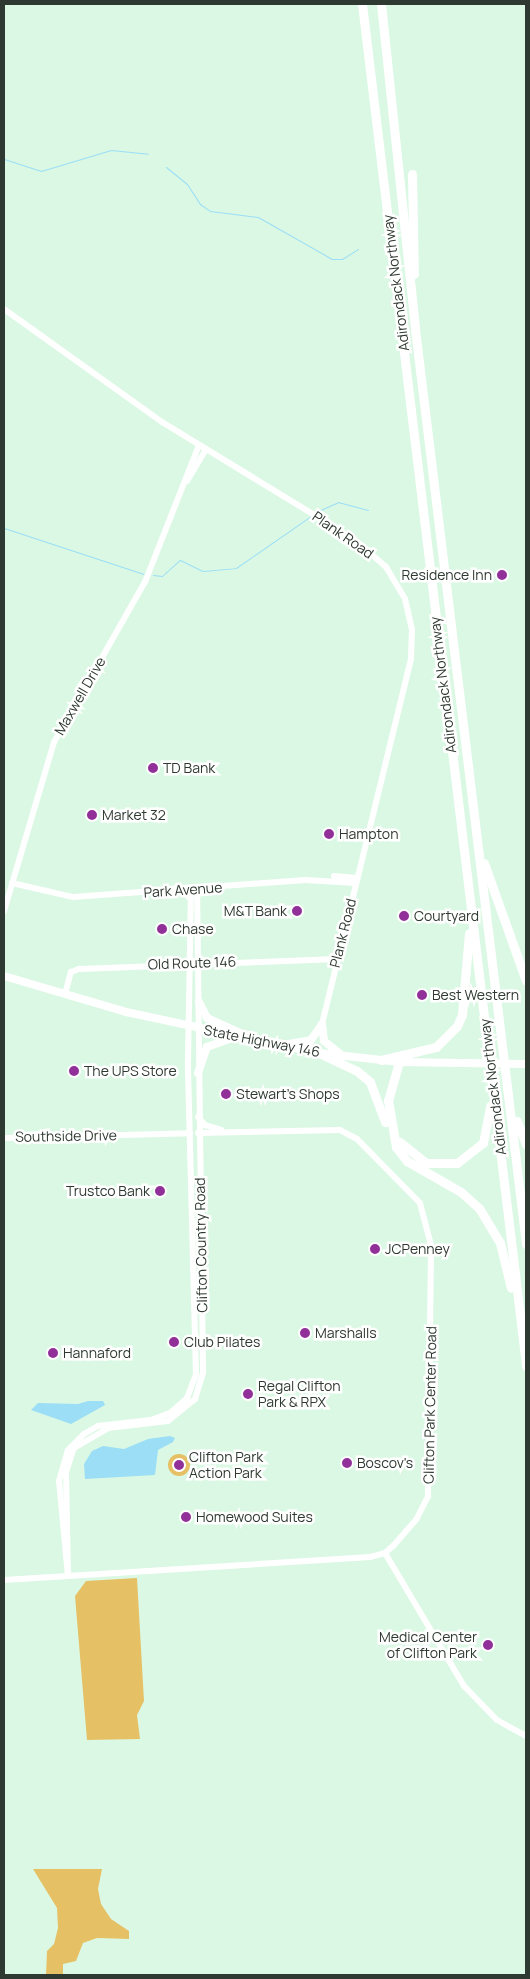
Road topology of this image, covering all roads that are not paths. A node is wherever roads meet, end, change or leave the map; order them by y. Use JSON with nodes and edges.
{"nodes":[{"id":1,"x":362,"y":4,"type":"edge"},
{"id":2,"x":381,"y":4,"type":"edge"},
{"id":3,"x":412,"y":174,"type":"dead end"},
{"id":4,"x":4,"y":309,"type":"edge"},
{"id":5,"x":415,"y":329,"type":"junction"},
{"id":6,"x":199,"y":445,"type":"junction"},
{"id":7,"x":206,"y":449,"type":"junction"},
{"id":8,"x":181,"y":490,"type":"junction"},
{"id":9,"x":475,"y":825,"type":"junction"},
{"id":10,"x":357,"y":881,"type":"junction"},
{"id":11,"x":12,"y":883,"type":"junction"},
{"id":12,"x":194,"y":889,"type":"junction"},
{"id":13,"x":4,"y":911,"type":"edge"},
{"id":14,"x":472,"y":918,"type":"junction"},
{"id":15,"x":337,"y":959,"type":"junction"},
{"id":16,"x":195,"y":962,"type":"junction"},
{"id":17,"x":4,"y":976,"type":"edge"},
{"id":18,"x":526,"y":981,"type":"edge"},
{"id":19,"x":65,"y":994,"type":"junction"},
{"id":20,"x":198,"y":1002,"type":"junction"},
{"id":21,"x":322,"y":1024,"type":"junction"},
{"id":22,"x":193,"y":1027,"type":"junction"},
{"id":23,"x":237,"y":1036,"type":"junction"},
{"id":24,"x":251,"y":1039,"type":"junction"},
{"id":25,"x":280,"y":1045,"type":"junction"},
{"id":26,"x":319,"y":1053,"type":"junction"},
{"id":27,"x":342,"y":1056,"type":"junction"},
{"id":28,"x":381,"y":1060,"type":"junction"},
{"id":29,"x":402,"y":1062,"type":"junction"},
{"id":30,"x":526,"y":1064,"type":"edge"},
{"id":31,"x":198,"y":1073,"type":"junction"},
{"id":32,"x":509,"y":1083,"type":"junction"},
{"id":33,"x":494,"y":1099,"type":"junction"},
{"id":34,"x":190,"y":1113,"type":"junction"},
{"id":35,"x":198,"y":1116,"type":"junction"},
{"id":36,"x":222,"y":1130,"type":"junction"},
{"id":37,"x":190,"y":1133,"type":"junction"},
{"id":38,"x":198,"y":1133,"type":"junction"},
{"id":39,"x":4,"y":1138,"type":"edge"},
{"id":40,"x":526,"y":1144,"type":"edge"},
{"id":41,"x":396,"y":1147,"type":"junction"},
{"id":42,"x":526,"y":1244,"type":"edge"},
{"id":43,"x":520,"y":1316,"type":"junction"},
{"id":44,"x":526,"y":1366,"type":"edge"},
{"id":45,"x":385,"y":1554,"type":"junction"},
{"id":46,"x":68,"y":1576,"type":"junction"},
{"id":47,"x":4,"y":1580,"type":"edge"},
{"id":48,"x":526,"y":1736,"type":"edge"}],
"edges":[{"from":1,"to":14,"type":"highway","name":"Adirondack Northway"},
{"from":2,"to":5,"type":"highway","name":"Adirondack Northway"},
{"from":3,"to":5,"type":"highway"},
{"from":4,"to":6,"type":"street","name":"Plank Road"},
{"from":5,"to":9,"type":"highway","name":"Adirondack Northway"},
{"from":6,"to":7,"type":"street","name":"Plank Road"},
{"from":6,"to":8,"type":"street","name":"Maxwell Drive"},
{"from":7,"to":8,"type":"street","name":"Maxwell Drive"},
{"from":7,"to":10,"type":"street","name":"Plank Road"},
{"from":8,"to":11,"type":"street","name":"Maxwell Drive"},
{"from":9,"to":18,"type":"highway"},
{"from":9,"to":32,"type":"highway","name":"Adirondack Northway"},
{"from":10,"to":12,"type":"street","name":"Park Avenue"},
{"from":10,"to":15,"type":"street","name":"Plank Road"},
{"from":11,"to":12,"type":"street","name":"Park Avenue"},
{"from":11,"to":13,"type":"street","name":"Maxwell Drive"},
{"from":12,"to":16,"type":"street","name":"Clifton Country Road"},
{"from":14,"to":28,"type":"highway"},
{"from":14,"to":33,"type":"highway","name":"Adirondack Northway"},
{"from":15,"to":16,"type":"street","name":"Old Route 146"},
{"from":15,"to":21,"type":"street","name":"Plank Road"},
{"from":16,"to":19,"type":"street","name":"Old Route 146"},
{"from":16,"to":20,"type":"street","name":"Clifton Country Road"},
{"from":16,"to":22,"type":"street","name":"Clifton Country Road"},
{"from":17,"to":19,"type":"main road","name":"State Highway 146"},
{"from":19,"to":22,"type":"main road","name":"State Highway 146"},
{"from":20,"to":22,"type":"street","name":"Clifton Country Road"},
{"from":20,"to":24,"type":"main road"},
{"from":21,"to":25,"type":"main road"},
{"from":21,"to":27,"type":"main road"},
{"from":22,"to":23,"type":"main road","name":"State Highway 146"},
{"from":22,"to":31,"type":"street","name":"Clifton Country Road"},
{"from":22,"to":34,"type":"street","name":"Clifton Country Road"},
{"from":23,"to":24,"type":"main road","name":"State Highway 146"},
{"from":23,"to":31,"type":"main road"},
{"from":24,"to":25,"type":"main road","name":"State Highway 146"},
{"from":25,"to":26,"type":"main road","name":"State Highway 146"},
{"from":26,"to":27,"type":"main road","name":"State Highway 146"},
{"from":26,"to":41,"type":"highway"},
{"from":27,"to":28,"type":"main road","name":"State Highway 146"},
{"from":28,"to":29,"type":"main road","name":"State Highway 146"},
{"from":29,"to":30,"type":"main road","name":"State Highway 146"},
{"from":29,"to":33,"type":"highway"},
{"from":29,"to":41,"type":"highway"},
{"from":31,"to":35,"type":"street","name":"Clifton Country Road"},
{"from":32,"to":40,"type":"highway"},
{"from":32,"to":42,"type":"highway","name":"Adirondack Northway"},
{"from":33,"to":43,"type":"highway","name":"Adirondack Northway"},
{"from":34,"to":37,"type":"street","name":"Clifton Country Road"},
{"from":34,"to":38,"type":"street"},
{"from":35,"to":36,"type":"street"},
{"from":35,"to":38,"type":"street","name":"Clifton Country Road"},
{"from":36,"to":38,"type":"street","name":"Clifton Park Center Road"},
{"from":36,"to":45,"type":"street","name":"Clifton Park Center Road"},
{"from":37,"to":39,"type":"street","name":"Southside Drive"},
{"from":37,"to":46,"type":"street","name":"Clifton Country Road"},
{"from":38,"to":46,"type":"street","name":"Clifton Country Road"},
{"from":41,"to":43,"type":"highway"},
{"from":43,"to":44,"type":"highway","name":"Adirondack Northway"},
{"from":45,"to":46,"type":"street"},
{"from":45,"to":48,"type":"street"},
{"from":46,"to":47,"type":"street"}]}
